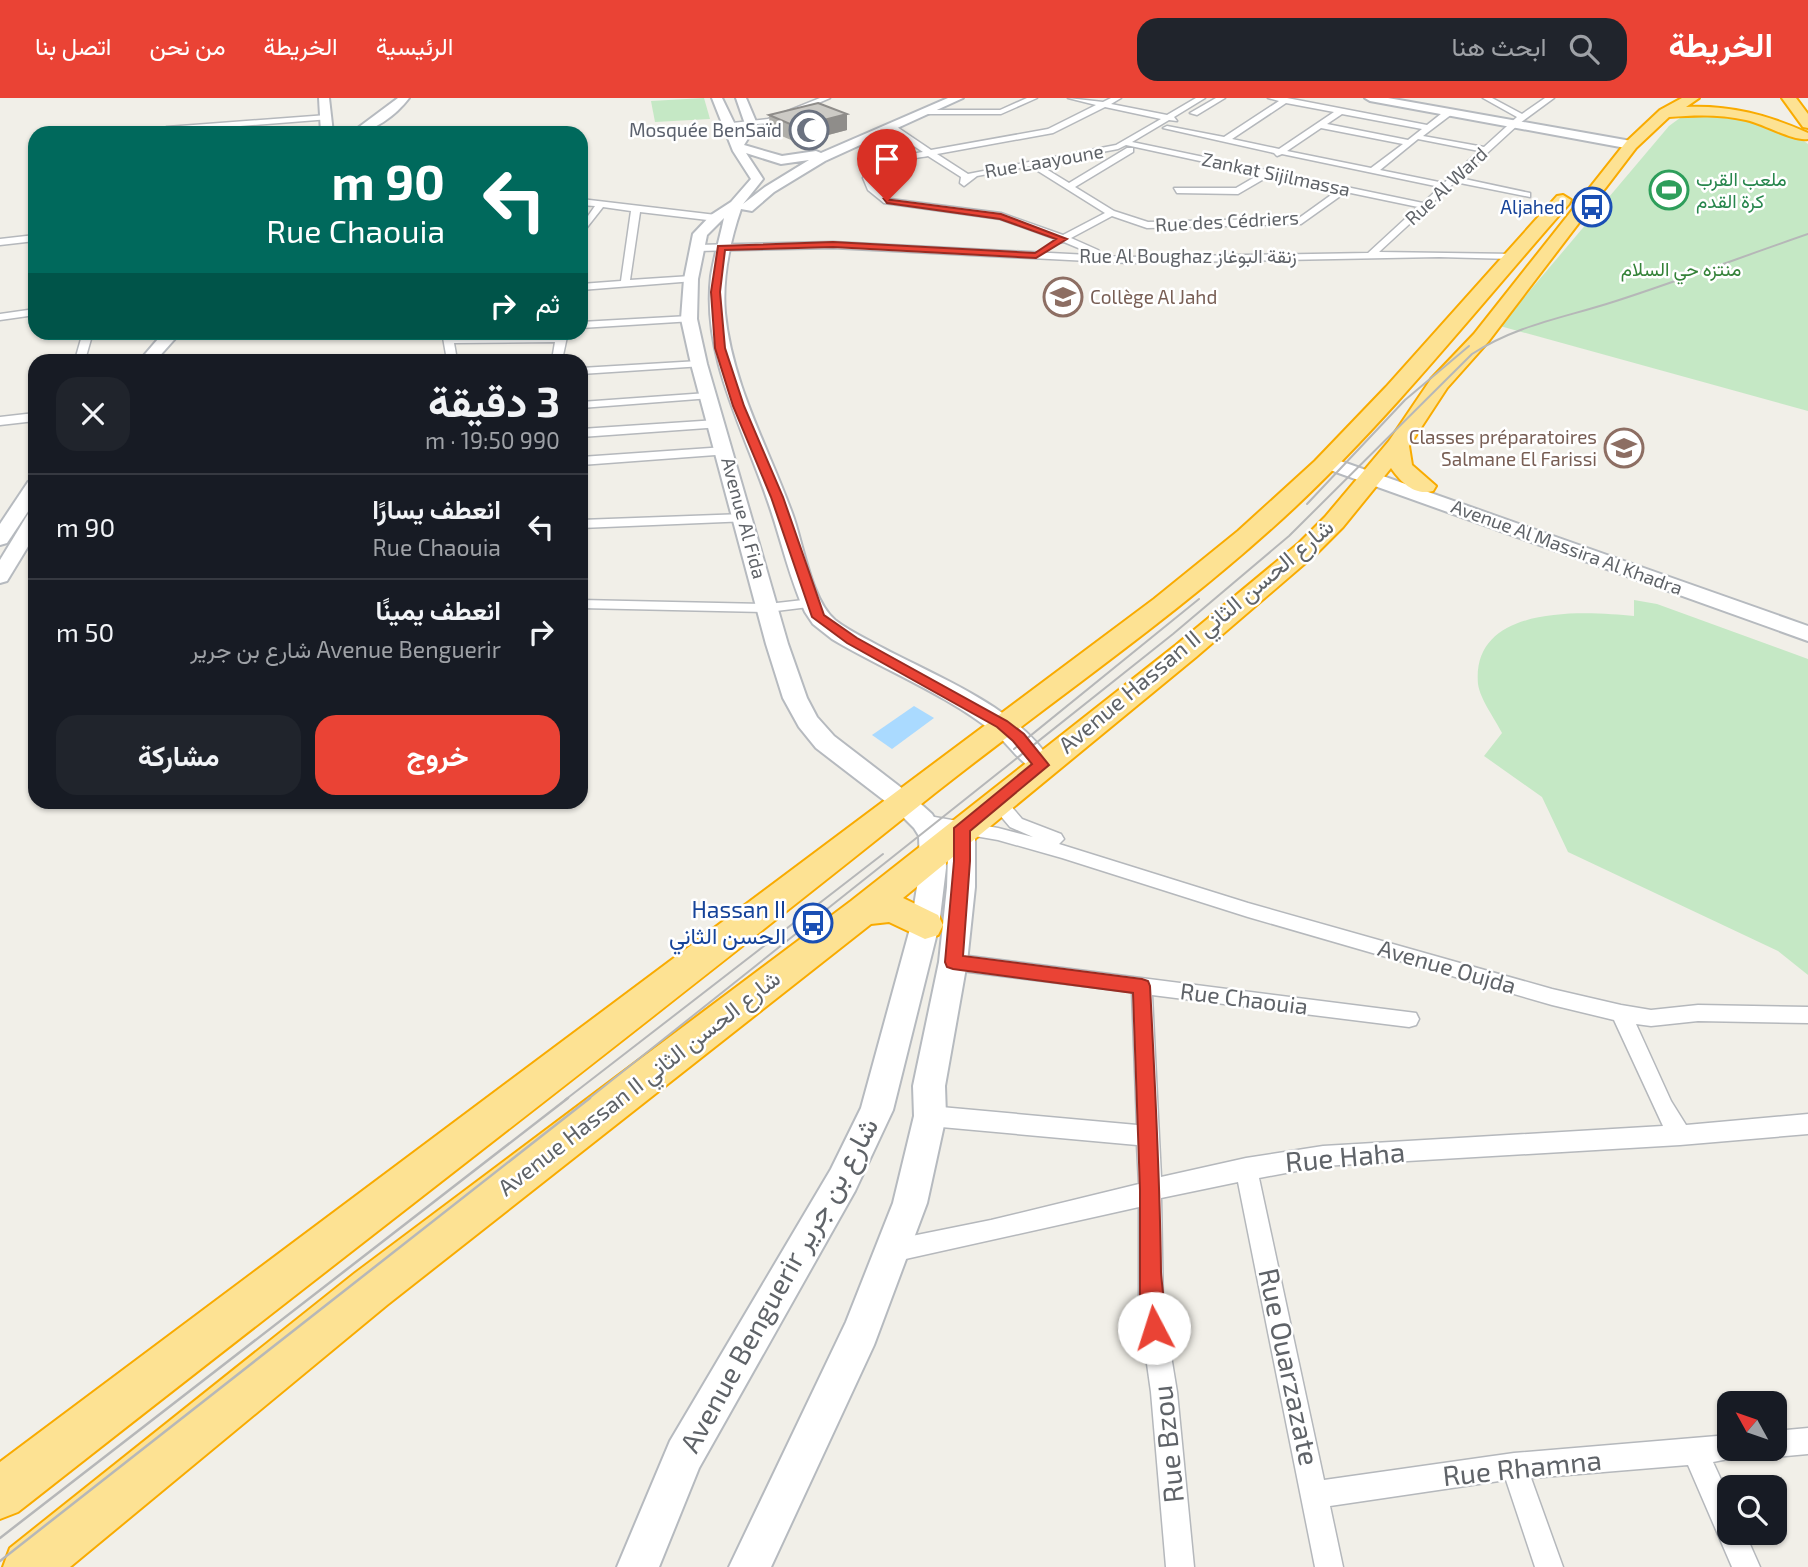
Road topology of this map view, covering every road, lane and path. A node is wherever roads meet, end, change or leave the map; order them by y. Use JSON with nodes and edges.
{"nodes":[{"id":1,"x":324,"y":98,"type":"edge"},
{"id":2,"x":404,"y":98,"type":"edge"},
{"id":3,"x":717,"y":98,"type":"edge"},
{"id":4,"x":741,"y":98,"type":"edge"},
{"id":5,"x":826,"y":98,"type":"edge"},
{"id":6,"x":958,"y":98,"type":"edge"},
{"id":7,"x":1033,"y":98,"type":"edge"},
{"id":8,"x":1072,"y":98,"type":"edge"},
{"id":9,"x":1116,"y":98,"type":"edge"},
{"id":10,"x":1202,"y":98,"type":"edge"},
{"id":11,"x":1221,"y":98,"type":"edge"},
{"id":12,"x":1272,"y":98,"type":"edge"},
{"id":13,"x":1370,"y":98,"type":"edge"},
{"id":14,"x":1487,"y":98,"type":"edge"},
{"id":15,"x":1550,"y":98,"type":"edge"},
{"id":16,"x":1692,"y":98,"type":"edge"},
{"id":17,"x":1775,"y":98,"type":"edge"},
{"id":18,"x":1789,"y":98,"type":"edge"},
{"id":19,"x":1286,"y":100,"type":"junction"},
{"id":20,"x":1104,"y":104,"type":"junction"},
{"id":21,"x":1501,"y":106,"type":"junction"},
{"id":22,"x":1667,"y":106,"type":"edge"},
{"id":23,"x":1341,"y":111,"type":"junction"},
{"id":24,"x":925,"y":112,"type":"junction"},
{"id":25,"x":1449,"y":112,"type":"junction"},
{"id":26,"x":327,"y":117,"type":"junction"},
{"id":27,"x":1168,"y":118,"type":"junction"},
{"id":28,"x":1484,"y":118,"type":"junction"},
{"id":29,"x":1181,"y":120,"type":"junction"},
{"id":30,"x":1518,"y":121,"type":"junction"},
{"id":31,"x":727,"y":124,"type":"junction"},
{"id":32,"x":751,"y":124,"type":"junction"},
{"id":33,"x":1320,"y":125,"type":"junction"},
{"id":34,"x":207,"y":126,"type":"edge"},
{"id":35,"x":327,"y":126,"type":"edge"},
{"id":36,"x":367,"y":126,"type":"edge"},
{"id":37,"x":891,"y":127,"type":"junction"},
{"id":38,"x":1167,"y":128,"type":"junction"},
{"id":39,"x":1429,"y":128,"type":"junction"},
{"id":40,"x":1806,"y":134,"type":"edge"},
{"id":41,"x":1610,"y":139,"type":"junction"},
{"id":42,"x":1225,"y":140,"type":"junction"},
{"id":43,"x":1414,"y":140,"type":"junction"},
{"id":44,"x":1126,"y":143,"type":"junction"},
{"id":45,"x":1632,"y":143,"type":"junction"},
{"id":46,"x":739,"y":146,"type":"junction"},
{"id":47,"x":848,"y":146,"type":"junction"},
{"id":48,"x":1138,"y":146,"type":"junction"},
{"id":49,"x":1485,"y":149,"type":"junction"},
{"id":50,"x":1281,"y":151,"type":"junction"},
{"id":51,"x":929,"y":153,"type":"junction"},
{"id":52,"x":1272,"y":157,"type":"dead end"},
{"id":53,"x":1262,"y":163,"type":"dead end"},
{"id":54,"x":1593,"y":163,"type":"dead end"},
{"id":55,"x":1032,"y":164,"type":"junction"},
{"id":56,"x":1253,"y":169,"type":"junction"},
{"id":57,"x":1374,"y":170,"type":"junction"},
{"id":58,"x":1269,"y":172,"type":"junction"},
{"id":59,"x":1449,"y":183,"type":"junction"},
{"id":60,"x":1578,"y":184,"type":"dead end"},
{"id":61,"x":1070,"y":186,"type":"junction"},
{"id":62,"x":1345,"y":188,"type":"junction"},
{"id":63,"x":1177,"y":190,"type":"dead end"},
{"id":64,"x":1527,"y":195,"type":"dead end"},
{"id":65,"x":588,"y":203,"type":"edge"},
{"id":66,"x":601,"y":204,"type":"junction"},
{"id":67,"x":1425,"y":206,"type":"junction"},
{"id":68,"x":636,"y":208,"type":"junction"},
{"id":69,"x":1111,"y":213,"type":"junction"},
{"id":70,"x":723,"y":217,"type":"junction"},
{"id":71,"x":588,"y":222,"type":"edge"},
{"id":72,"x":28,"y":239,"type":"edge"},
{"id":73,"x":1063,"y":239,"type":"junction"},
{"id":74,"x":1387,"y":241,"type":"junction"},
{"id":75,"x":0,"y":242,"type":"edge"},
{"id":76,"x":696,"y":248,"type":"junction"},
{"id":77,"x":721,"y":248,"type":"junction"},
{"id":78,"x":1439,"y":254,"type":"junction"},
{"id":79,"x":1036,"y":255,"type":"junction"},
{"id":80,"x":1371,"y":255,"type":"junction"},
{"id":81,"x":1512,"y":257,"type":"junction"},
{"id":82,"x":1115,"y":259,"type":"junction"},
{"id":83,"x":691,"y":279,"type":"junction"},
{"id":84,"x":625,"y":284,"type":"junction"},
{"id":85,"x":588,"y":287,"type":"edge"},
{"id":86,"x":28,"y":313,"type":"edge"},
{"id":87,"x":0,"y":317,"type":"edge"},
{"id":88,"x":689,"y":320,"type":"junction"},
{"id":89,"x":588,"y":325,"type":"edge"},
{"id":90,"x":150,"y":340,"type":"edge"},
{"id":91,"x":166,"y":340,"type":"edge"},
{"id":92,"x":137,"y":354,"type":"edge"},
{"id":93,"x":153,"y":354,"type":"edge"},
{"id":94,"x":699,"y":363,"type":"junction"},
{"id":95,"x":588,"y":371,"type":"edge"},
{"id":96,"x":707,"y":396,"type":"junction"},
{"id":97,"x":588,"y":404,"type":"edge"},
{"id":98,"x":28,"y":418,"type":"edge"},
{"id":99,"x":0,"y":421,"type":"edge"},
{"id":100,"x":717,"y":424,"type":"junction"},
{"id":101,"x":588,"y":433,"type":"edge"},
{"id":102,"x":1397,"y":446,"type":"junction"},
{"id":103,"x":725,"y":451,"type":"junction"},
{"id":104,"x":1330,"y":458,"type":"junction"},
{"id":105,"x":588,"y":461,"type":"edge"},
{"id":106,"x":1375,"y":473,"type":"junction"},
{"id":107,"x":1424,"y":486,"type":"junction"},
{"id":108,"x":28,"y":497,"type":"edge"},
{"id":109,"x":777,"y":497,"type":"junction"},
{"id":110,"x":742,"y":510,"type":"junction"},
{"id":111,"x":588,"y":523,"type":"edge"},
{"id":112,"x":28,"y":530,"type":"edge"},
{"id":113,"x":0,"y":539,"type":"edge"},
{"id":114,"x":0,"y":576,"type":"edge"},
{"id":115,"x":812,"y":603,"type":"junction"},
{"id":116,"x":588,"y":604,"type":"edge"},
{"id":117,"x":768,"y":608,"type":"junction"},
{"id":118,"x":1808,"y":625,"type":"edge"},
{"id":119,"x":1808,"y":634,"type":"edge"},
{"id":120,"x":1002,"y":724,"type":"junction"},
{"id":121,"x":1041,"y":765,"type":"junction"},
{"id":122,"x":997,"y":801,"type":"junction"},
{"id":123,"x":931,"y":826,"type":"junction"},
{"id":124,"x":1096,"y":861,"type":"junction"},
{"id":125,"x":863,"y":911,"type":"junction"},
{"id":126,"x":925,"y":925,"type":"junction"},
{"id":127,"x":953,"y":962,"type":"junction"},
{"id":128,"x":1142,"y":986,"type":"junction"},
{"id":129,"x":1621,"y":1013,"type":"junction"},
{"id":130,"x":1808,"y":1015,"type":"edge"},
{"id":131,"x":1409,"y":1019,"type":"dead end"},
{"id":132,"x":930,"y":1116,"type":"junction"},
{"id":133,"x":1808,"y":1124,"type":"edge"},
{"id":134,"x":1680,"y":1135,"type":"junction"},
{"id":135,"x":1146,"y":1136,"type":"junction"},
{"id":136,"x":1246,"y":1168,"type":"junction"},
{"id":137,"x":1150,"y":1190,"type":"junction"},
{"id":138,"x":892,"y":1251,"type":"junction"},
{"id":139,"x":1808,"y":1441,"type":"edge"},
{"id":140,"x":1787,"y":1443,"type":"edge"},
{"id":141,"x":1717,"y":1449,"type":"edge"},
{"id":142,"x":1695,"y":1451,"type":"junction"},
{"id":143,"x":1514,"y":1466,"type":"junction"},
{"id":144,"x":0,"y":1494,"type":"edge"},
{"id":145,"x":1316,"y":1495,"type":"junction"},
{"id":146,"x":1717,"y":1501,"type":"edge"},
{"id":147,"x":1736,"y":1545,"type":"edge"},
{"id":148,"x":29,"y":1567,"type":"edge"},
{"id":149,"x":638,"y":1567,"type":"edge"},
{"id":150,"x":750,"y":1567,"type":"edge"},
{"id":151,"x":1180,"y":1567,"type":"edge"},
{"id":152,"x":1329,"y":1567,"type":"edge"},
{"id":153,"x":1549,"y":1567,"type":"edge"},
{"id":154,"x":1746,"y":1567,"type":"edge"}],
"edges":[{"from":1,"to":26,"type":"main road"},
{"from":2,"to":36,"type":"main road"},
{"from":3,"to":31,"type":"main road"},
{"from":4,"to":32,"type":"main road"},
{"from":5,"to":32,"type":"street"},
{"from":6,"to":24,"type":"main road"},
{"from":7,"to":24,"type":"street"},
{"from":8,"to":20,"type":"street"},
{"from":9,"to":20,"type":"street"},
{"from":10,"to":27,"type":"street","name":"Rue Laayoune"},
{"from":11,"to":29,"type":"street"},
{"from":12,"to":19,"type":"street"},
{"from":13,"to":25,"type":"main road"},
{"from":14,"to":21,"type":"street"},
{"from":15,"to":30,"type":"street","name":"Rue Al Ward"},
{"from":16,"to":22,"type":"highway","name":"Avenue Hassan II شارع الحسن الثاني"},
{"from":17,"to":40,"type":"highway"},
{"from":18,"to":40,"type":"highway"},
{"from":19,"to":23,"type":"street"},
{"from":19,"to":42,"type":"street"},
{"from":20,"to":27,"type":"street"},
{"from":20,"to":51,"type":"street"},
{"from":21,"to":28,"type":"street"},
{"from":21,"to":30,"type":"street"},
{"from":22,"to":40,"type":"highway"},
{"from":22,"to":41,"type":"highway","name":"Avenue Hassan II شارع الحسن الثاني"},
{"from":22,"to":45,"type":"highway","name":"Avenue Hassan II شارع الحسن الثاني"},
{"from":23,"to":33,"type":"street"},
{"from":23,"to":39,"type":"street"},
{"from":24,"to":37,"type":"main road"},
{"from":25,"to":28,"type":"main road"},
{"from":25,"to":39,"type":"street"},
{"from":26,"to":34,"type":"street"},
{"from":26,"to":35,"type":"main road"},
{"from":27,"to":29,"type":"street"},
{"from":27,"to":44,"type":"street","name":"Rue Laayoune"},
{"from":28,"to":30,"type":"main road"},
{"from":29,"to":38,"type":"street"},
{"from":30,"to":41,"type":"main road"},
{"from":30,"to":49,"type":"street","name":"Rue Al Ward"},
{"from":31,"to":32,"type":"street"},
{"from":31,"to":46,"type":"main road"},
{"from":32,"to":46,"type":"main road"},
{"from":33,"to":43,"type":"street"},
{"from":33,"to":50,"type":"street"},
{"from":37,"to":47,"type":"main road"},
{"from":37,"to":51,"type":"street"},
{"from":38,"to":42,"type":"street"},
{"from":38,"to":48,"type":"street"},
{"from":39,"to":43,"type":"street"},
{"from":41,"to":45,"type":"main road"},
{"from":41,"to":54,"type":"highway","name":"Avenue Hassan II شارع الحسن الثاني"},
{"from":42,"to":50,"type":"street"},
{"from":43,"to":49,"type":"street"},
{"from":43,"to":57,"type":"street"},
{"from":44,"to":48,"type":"street","name":"Zankat Sijilmassa"},
{"from":44,"to":55,"type":"street","name":"Rue Laayoune"},
{"from":45,"to":102,"type":"highway","name":"Avenue Hassan II شارع الحسن الثاني"},
{"from":46,"to":47,"type":"main road"},
{"from":46,"to":70,"type":"main road"},
{"from":47,"to":70,"type":"main road","name":"Avenue Al Fida"},
{"from":48,"to":56,"type":"street","name":"Zankat Sijilmassa"},
{"from":48,"to":61,"type":"street"},
{"from":49,"to":59,"type":"street","name":"Rue Al Ward"},
{"from":50,"to":52,"type":"street"},
{"from":50,"to":57,"type":"street"},
{"from":51,"to":55,"type":"street","name":"Rue Laayoune"},
{"from":51,"to":73,"type":"street"},
{"from":53,"to":56,"type":"street"},
{"from":55,"to":61,"type":"street","name":"Rue des Cédriers"},
{"from":56,"to":58,"type":"street","name":"Zankat Sijilmassa"},
{"from":57,"to":59,"type":"street"},
{"from":58,"to":62,"type":"street","name":"Zankat Sijilmassa"},
{"from":58,"to":63,"type":"street"},
{"from":59,"to":64,"type":"street"},
{"from":59,"to":67,"type":"street","name":"Rue Al Ward"},
{"from":60,"to":81,"type":"highway","name":"Avenue Hassan II شارع الحسن الثاني"},
{"from":61,"to":69,"type":"street","name":"Rue des Cédriers"},
{"from":62,"to":67,"type":"street","name":"Zankat Sijilmassa"},
{"from":62,"to":69,"type":"street","name":"Rue des Cédriers"},
{"from":65,"to":66,"type":"street"},
{"from":66,"to":68,"type":"street"},
{"from":66,"to":71,"type":"street"},
{"from":67,"to":74,"type":"street","name":"Rue Al Ward"},
{"from":68,"to":70,"type":"street"},
{"from":68,"to":84,"type":"street"},
{"from":69,"to":73,"type":"street"},
{"from":70,"to":76,"type":"main road","name":"Avenue Al Fida"},
{"from":70,"to":77,"type":"main road","name":"Avenue Al Fida"},
{"from":72,"to":75,"type":"street"},
{"from":73,"to":79,"type":"street"},
{"from":73,"to":82,"type":"street"},
{"from":74,"to":78,"type":"street"},
{"from":74,"to":80,"type":"street","name":"Rue Al Ward"},
{"from":76,"to":77,"type":"street","name":"Rue Al Boughaz زنقة البوغاز"},
{"from":76,"to":83,"type":"main road","name":"Avenue Al Fida"},
{"from":77,"to":79,"type":"street","name":"Rue Al Boughaz زنقة البوغاز"},
{"from":77,"to":109,"type":"main road","name":"Avenue Al Fida"},
{"from":78,"to":80,"type":"street","name":"Rue Al Boughaz زنقة البوغاز"},
{"from":78,"to":81,"type":"street","name":"Rue Al Boughaz زنقة البوغاز"},
{"from":79,"to":82,"type":"street","name":"Rue Al Boughaz زنقة البوغاز"},
{"from":80,"to":82,"type":"street","name":"Rue Al Boughaz زنقة البوغاز"},
{"from":81,"to":104,"type":"highway","name":"Avenue Hassan II شارع الحسن الثاني"},
{"from":83,"to":84,"type":"street"},
{"from":83,"to":88,"type":"main road","name":"Avenue Al Fida"},
{"from":84,"to":85,"type":"street"},
{"from":86,"to":87,"type":"street"},
{"from":88,"to":89,"type":"street"},
{"from":88,"to":94,"type":"main road","name":"Avenue Al Fida"},
{"from":90,"to":92,"type":"main road"},
{"from":91,"to":93,"type":"main road"},
{"from":94,"to":95,"type":"street"},
{"from":94,"to":96,"type":"main road","name":"Avenue Al Fida"},
{"from":96,"to":97,"type":"street"},
{"from":96,"to":100,"type":"main road","name":"Avenue Al Fida"},
{"from":98,"to":99,"type":"street"},
{"from":100,"to":101,"type":"street"},
{"from":100,"to":103,"type":"main road","name":"Avenue Al Fida"},
{"from":102,"to":106,"type":"highway","name":"Avenue Hassan II شارع الحسن الثاني"},
{"from":102,"to":107,"type":"highway"},
{"from":103,"to":105,"type":"street"},
{"from":103,"to":110,"type":"main road","name":"Avenue Al Fida"},
{"from":104,"to":106,"type":"main road","name":"Avenue Al Massira Al Khadra"},
{"from":104,"to":120,"type":"highway","name":"Avenue Hassan II شارع الحسن الثاني"},
{"from":106,"to":107,"type":"main road","name":"Avenue Al Massira Al Khadra"},
{"from":106,"to":119,"type":"main road","name":"Avenue Al Massira Al Khadra"},
{"from":106,"to":121,"type":"highway","name":"Avenue Hassan II شارع الحسن الثاني"},
{"from":107,"to":118,"type":"main road","name":"Avenue Al Massira Al Khadra"},
{"from":108,"to":113,"type":"main road"},
{"from":109,"to":110,"type":"main road"},
{"from":109,"to":115,"type":"main road","name":"Avenue Al Fida"},
{"from":110,"to":111,"type":"street"},
{"from":110,"to":117,"type":"main road","name":"Avenue Al Fida"},
{"from":112,"to":114,"type":"main road"},
{"from":115,"to":117,"type":"street"},
{"from":115,"to":120,"type":"main road","name":"Avenue Al Fida"},
{"from":116,"to":117,"type":"street"},
{"from":117,"to":123,"type":"main road","name":"Avenue Al Fida"},
{"from":120,"to":121,"type":"main road","name":"Avenue Al Fida"},
{"from":120,"to":123,"type":"highway","name":"Avenue Hassan II شارع الحسن الثاني"},
{"from":121,"to":122,"type":"highway","name":"Avenue Hassan II شارع الحسن الثاني"},
{"from":122,"to":123,"type":"highway","name":"Avenue Hassan II شارع الحسن الثاني"},
{"from":122,"to":124,"type":"street","name":"Avenue Oujda"},
{"from":123,"to":124,"type":"street","name":"Avenue Oujda"},
{"from":123,"to":125,"type":"highway","name":"Avenue Hassan II شارع الحسن الثاني"},
{"from":123,"to":126,"type":"main road","name":"Avenue Benguerir شارع بن جرير"},
{"from":123,"to":127,"type":"main road"},
{"from":123,"to":144,"type":"highway","name":"Avenue Hassan II شارع الحسن الثاني"},
{"from":124,"to":129,"type":"street","name":"Avenue Oujda"},
{"from":125,"to":126,"type":"highway"},
{"from":125,"to":148,"type":"highway","name":"Avenue Hassan II شارع الحسن الثاني"},
{"from":126,"to":149,"type":"main road","name":"Avenue Benguerir شارع بن جرير"},
{"from":127,"to":128,"type":"street","name":"Rue Chaouia"},
{"from":127,"to":132,"type":"main road"},
{"from":128,"to":131,"type":"street","name":"Rue Chaouia"},
{"from":128,"to":135,"type":"street","name":"Rue Bzou"},
{"from":129,"to":130,"type":"street","name":"Avenue Oujda"},
{"from":129,"to":134,"type":"street"},
{"from":132,"to":135,"type":"street"},
{"from":132,"to":138,"type":"main road"},
{"from":133,"to":134,"type":"street","name":"Rue Haha"},
{"from":134,"to":136,"type":"street","name":"Rue Haha"},
{"from":135,"to":137,"type":"street","name":"Rue Bzou"},
{"from":136,"to":137,"type":"street","name":"Rue Haha"},
{"from":136,"to":145,"type":"street","name":"Rue Ouarzazate"},
{"from":137,"to":138,"type":"street","name":"Rue Haha"},
{"from":137,"to":151,"type":"street","name":"Rue Bzou"},
{"from":138,"to":150,"type":"main road"},
{"from":139,"to":140,"type":"street"},
{"from":141,"to":142,"type":"street","name":"Rue Rhamna"},
{"from":142,"to":143,"type":"street","name":"Rue Rhamna"},
{"from":142,"to":146,"type":"street"},
{"from":143,"to":145,"type":"street","name":"Rue Rhamna"},
{"from":143,"to":153,"type":"street"},
{"from":145,"to":152,"type":"street","name":"Rue Ouarzazate"},
{"from":147,"to":154,"type":"street"}]}
